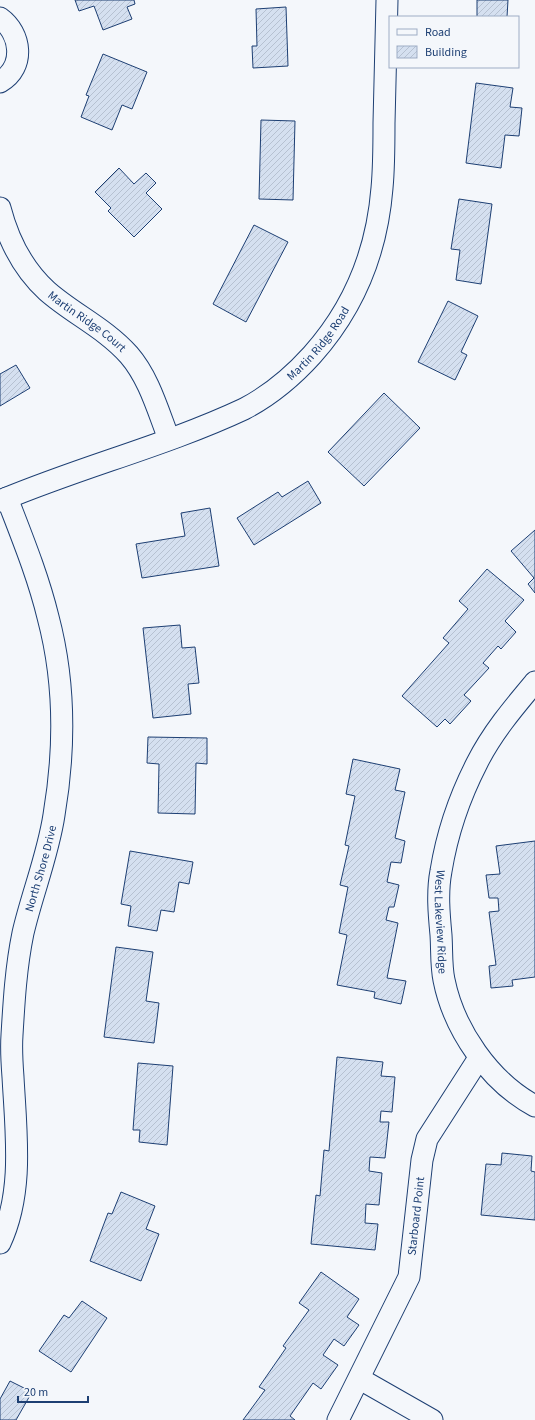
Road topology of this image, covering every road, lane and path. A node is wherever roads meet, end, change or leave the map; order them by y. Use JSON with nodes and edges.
{"nodes":[{"id":1,"x":387,"y":0,"type":"edge"},
{"id":2,"x":0,"y":18,"type":"edge"},
{"id":3,"x":0,"y":82,"type":"edge"},
{"id":4,"x":0,"y":208,"type":"edge"},
{"id":5,"x":169,"y":439,"type":"junction"},
{"id":6,"x":4,"y":499,"type":"edge"},
{"id":7,"x":535,"y":682,"type":"edge"},
{"id":8,"x":479,"y":1058,"type":"junction"},
{"id":9,"x":535,"y":1106,"type":"edge"},
{"id":10,"x":0,"y":1243,"type":"edge"},
{"id":11,"x":360,"y":1379,"type":"junction"},
{"id":12,"x":338,"y":1420,"type":"edge"},
{"id":13,"x":432,"y":1420,"type":"edge"}],
"edges":[{"from":1,"to":5,"type":"street","name":"Martin Ridge Road"},
{"from":2,"to":3,"type":"street"},
{"from":4,"to":5,"type":"street","name":"Martin Ridge Court"},
{"from":5,"to":6,"type":"street","name":"Martin Ridge Road"},
{"from":6,"to":10,"type":"street","name":"North Shore Drive"},
{"from":7,"to":8,"type":"street","name":"West Lakeview Ridge"},
{"from":8,"to":9,"type":"street","name":"West Lakeview Ridge"},
{"from":8,"to":11,"type":"street","name":"Starboard Point"},
{"from":11,"to":12,"type":"street","name":"Starboard Point"},
{"from":11,"to":13,"type":"street"}]}
